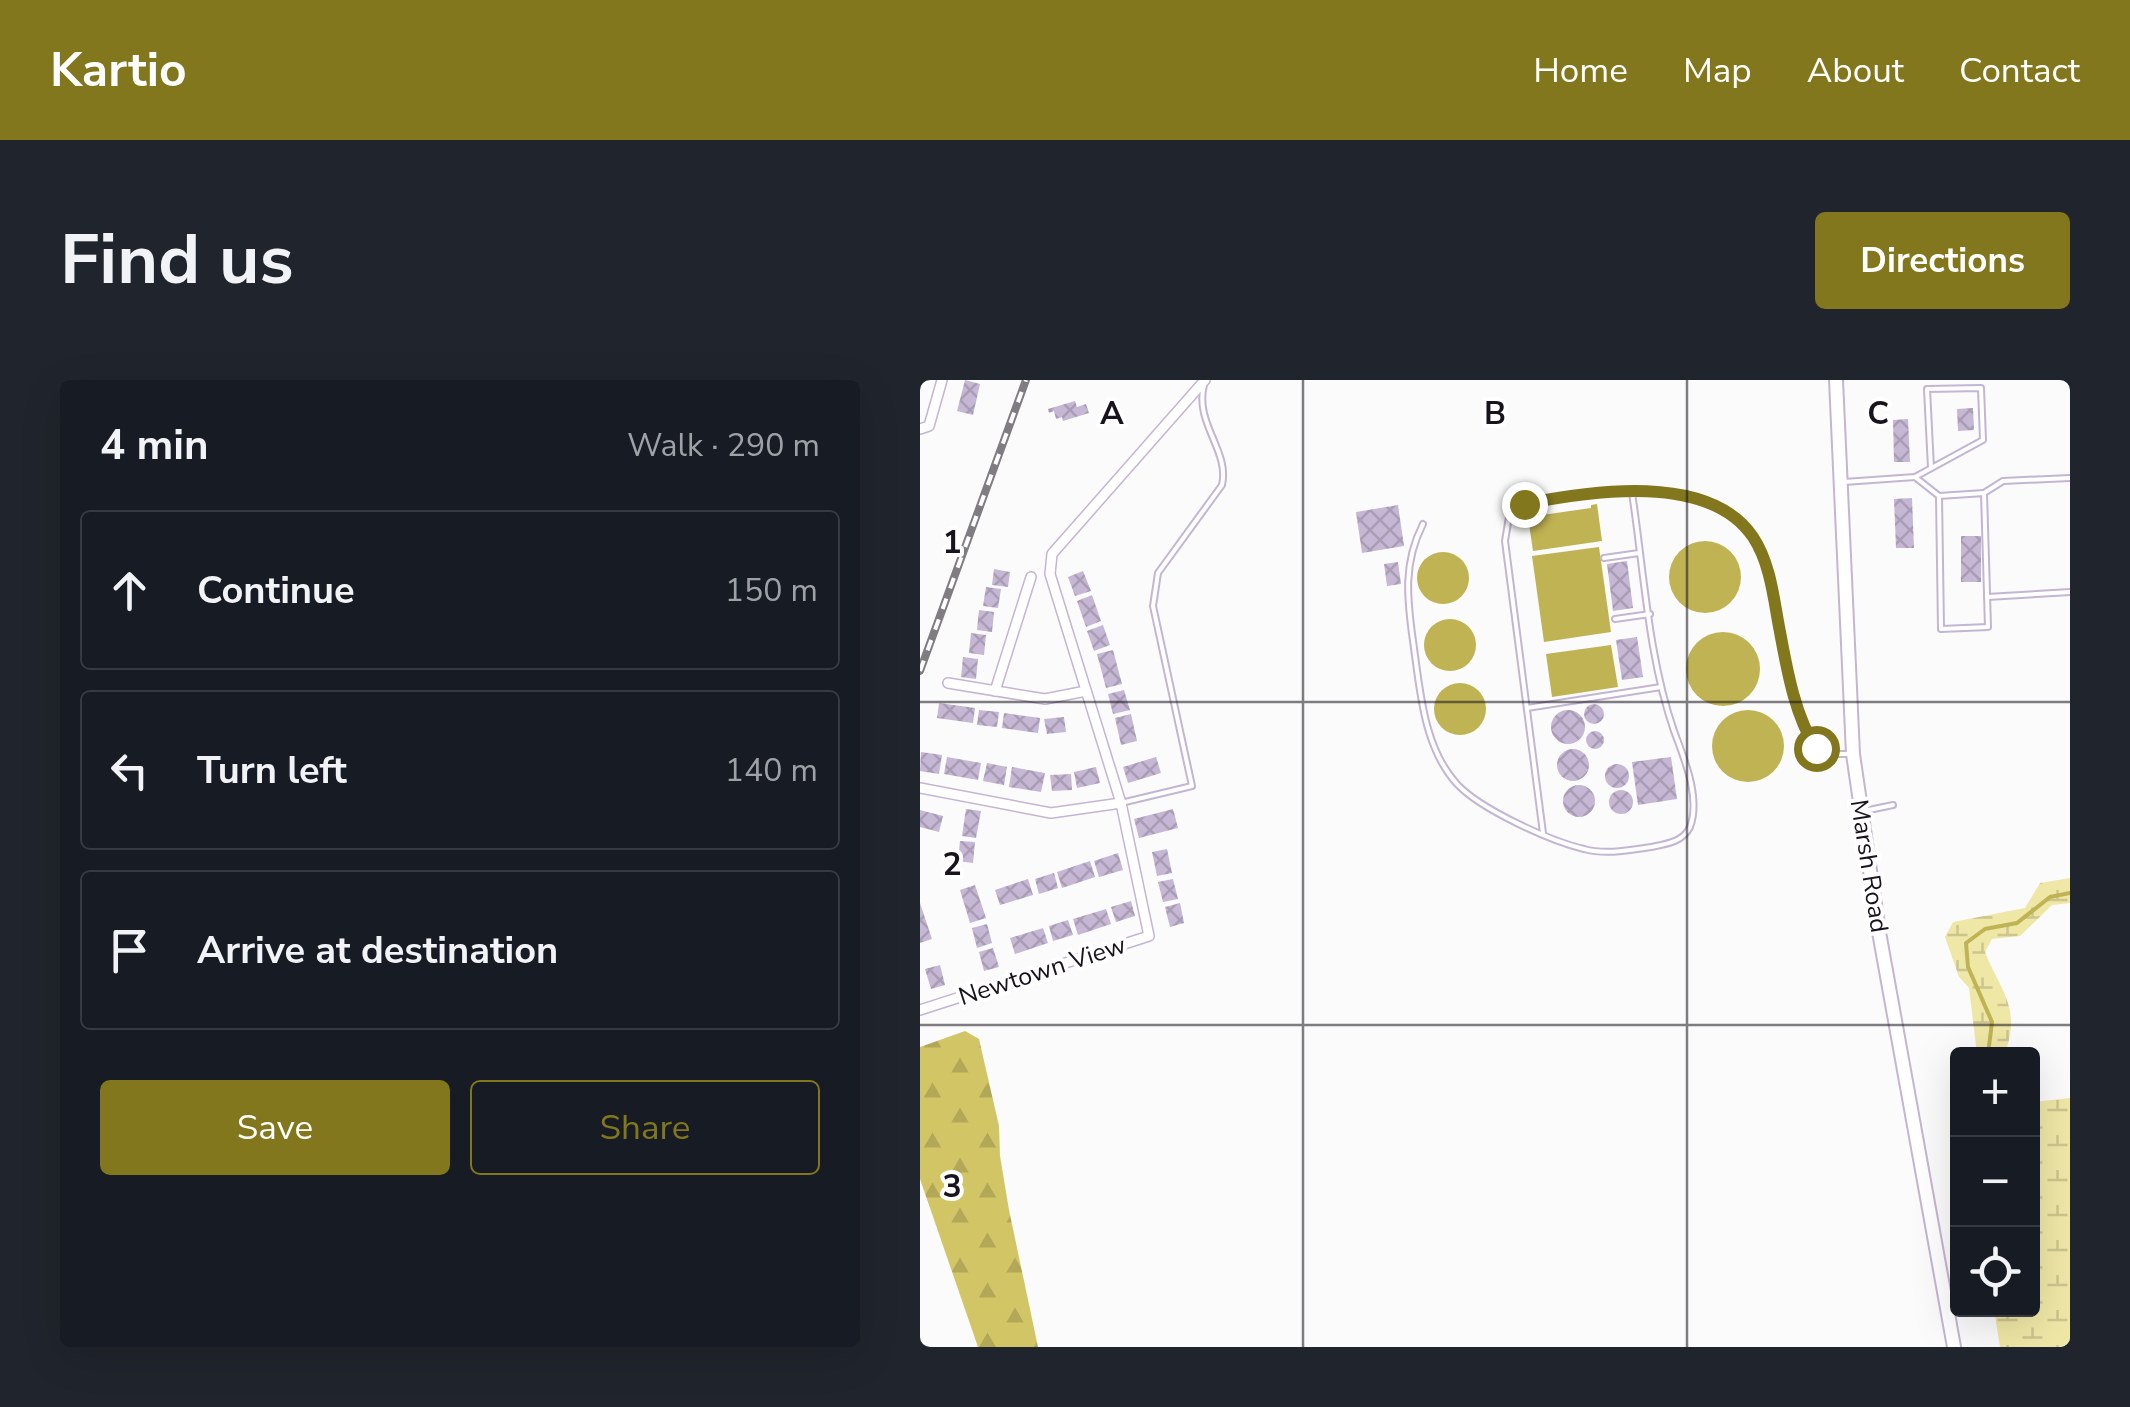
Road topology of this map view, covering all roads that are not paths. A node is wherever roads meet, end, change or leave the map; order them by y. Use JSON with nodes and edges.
{"nodes":[{"id":1,"x":942,"y":380,"type":"edge"},
{"id":2,"x":1205,"y":380,"type":"edge"},
{"id":3,"x":1836,"y":380,"type":"edge"},
{"id":4,"x":920,"y":429,"type":"edge"},
{"id":5,"x":1932,"y":468,"type":"junction"},
{"id":6,"x":1915,"y":477,"type":"junction"},
{"id":7,"x":2070,"y":478,"type":"edge"},
{"id":8,"x":1840,"y":482,"type":"junction"},
{"id":9,"x":1632,"y":493,"type":"junction"},
{"id":10,"x":1984,"y":493,"type":"junction"},
{"id":11,"x":1939,"y":496,"type":"junction"},
{"id":12,"x":1423,"y":524,"type":"dead end"},
{"id":13,"x":1641,"y":552,"type":"junction"},
{"id":14,"x":1604,"y":558,"type":"dead end"},
{"id":15,"x":1030,"y":578,"type":"dead end"},
{"id":16,"x":2070,"y":592,"type":"edge"},
{"id":17,"x":1987,"y":597,"type":"junction"},
{"id":18,"x":1650,"y":614,"type":"junction"},
{"id":19,"x":1615,"y":618,"type":"dead end"},
{"id":20,"x":948,"y":683,"type":"dead end"},
{"id":21,"x":1661,"y":687,"type":"junction"},
{"id":22,"x":995,"y":691,"type":"junction"},
{"id":23,"x":1086,"y":691,"type":"junction"},
{"id":24,"x":1527,"y":708,"type":"junction"},
{"id":25,"x":1852,"y":754,"type":"junction"},
{"id":26,"x":920,"y":788,"type":"edge"},
{"id":27,"x":1121,"y":803,"type":"junction"},
{"id":28,"x":1894,"y":805,"type":"dead end"},
{"id":29,"x":1861,"y":811,"type":"junction"},
{"id":30,"x":1543,"y":833,"type":"junction"},
{"id":31,"x":920,"y":1010,"type":"edge"},
{"id":32,"x":1954,"y":1347,"type":"edge"}],
"edges":[{"from":1,"to":4,"type":"street"},
{"from":2,"to":23,"type":"street","name":"Newtown View"},
{"from":2,"to":27,"type":"lane"},
{"from":3,"to":8,"type":"main road","name":"Marsh Road"},
{"from":5,"to":5,"type":"lane"},
{"from":5,"to":6,"type":"lane"},
{"from":6,"to":8,"type":"lane"},
{"from":6,"to":11,"type":"lane"},
{"from":7,"to":10,"type":"lane"},
{"from":8,"to":25,"type":"main road","name":"Marsh Road"},
{"from":9,"to":13,"type":"lane"},
{"from":9,"to":24,"type":"lane"},
{"from":9,"to":25,"type":"lane"},
{"from":10,"to":11,"type":"lane"},
{"from":10,"to":17,"type":"lane"},
{"from":11,"to":17,"type":"lane"},
{"from":12,"to":30,"type":"lane"},
{"from":13,"to":14,"type":"lane"},
{"from":13,"to":18,"type":"lane"},
{"from":15,"to":22,"type":"street"},
{"from":16,"to":17,"type":"lane"},
{"from":18,"to":19,"type":"lane"},
{"from":18,"to":21,"type":"lane"},
{"from":20,"to":22,"type":"street"},
{"from":21,"to":24,"type":"lane"},
{"from":21,"to":30,"type":"lane"},
{"from":22,"to":23,"type":"street"},
{"from":23,"to":27,"type":"street","name":"Newtown View"},
{"from":24,"to":30,"type":"lane"},
{"from":25,"to":29,"type":"main road","name":"Marsh Road"},
{"from":26,"to":27,"type":"street"},
{"from":27,"to":31,"type":"street","name":"Newtown View"},
{"from":28,"to":29,"type":"lane"},
{"from":29,"to":32,"type":"main road","name":"Marsh Road"}]}
